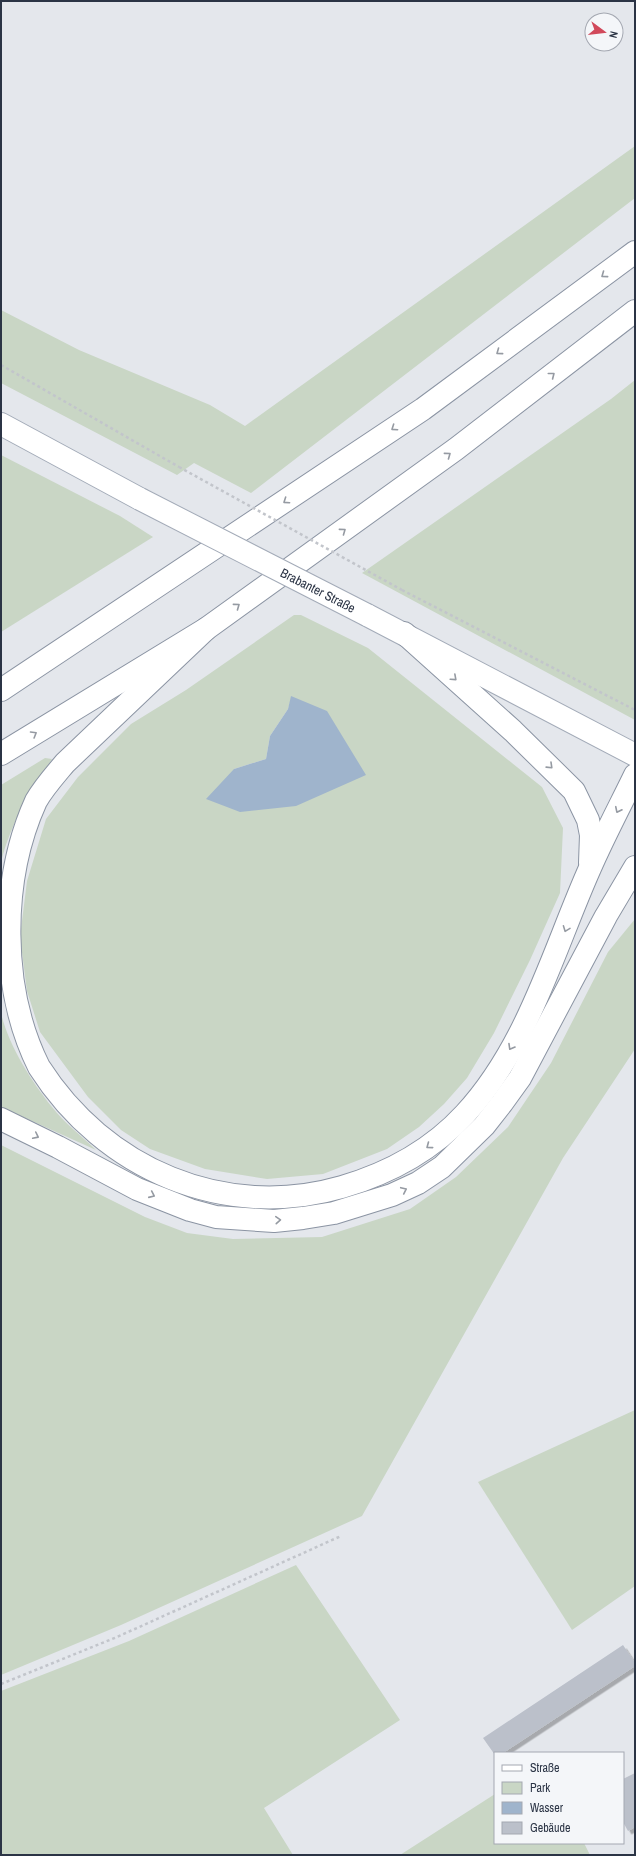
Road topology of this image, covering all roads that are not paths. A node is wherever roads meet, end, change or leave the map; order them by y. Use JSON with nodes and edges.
{"nodes":[{"id":1,"x":635,"y":252,"type":"edge"},
{"id":2,"x":635,"y":311,"type":"edge"},
{"id":3,"x":1,"y":424,"type":"edge"},
{"id":4,"x":206,"y":629,"type":"junction"},
{"id":5,"x":404,"y":633,"type":"junction"},
{"id":6,"x":5,"y":686,"type":"edge"},
{"id":7,"x":1,"y":754,"type":"edge"},
{"id":8,"x":635,"y":755,"type":"edge"},
{"id":9,"x":635,"y":775,"type":"edge"},
{"id":10,"x":635,"y":867,"type":"edge"},
{"id":11,"x":590,"y":868,"type":"junction"},
{"id":12,"x":630,"y":883,"type":"edge"},
{"id":13,"x":1,"y":1119,"type":"edge"}],
"edges":[{"from":1,"to":6,"type":"main road","one_way":true},
{"from":4,"to":2,"type":"main road","one_way":true},
{"from":3,"to":5,"type":"main road","name":"Brabanter Straße","bridge":true},
{"from":7,"to":4,"type":"main road","one_way":true},
{"from":11,"to":4,"type":"main road","one_way":true},
{"from":5,"to":8,"type":"main road","name":"Brabanter Straße"},
{"from":5,"to":11,"type":"main road","one_way":true},
{"from":9,"to":11,"type":"main road","one_way":true},
{"from":10,"to":12,"type":"main road"},
{"from":13,"to":12,"type":"main road","one_way":true}]}
